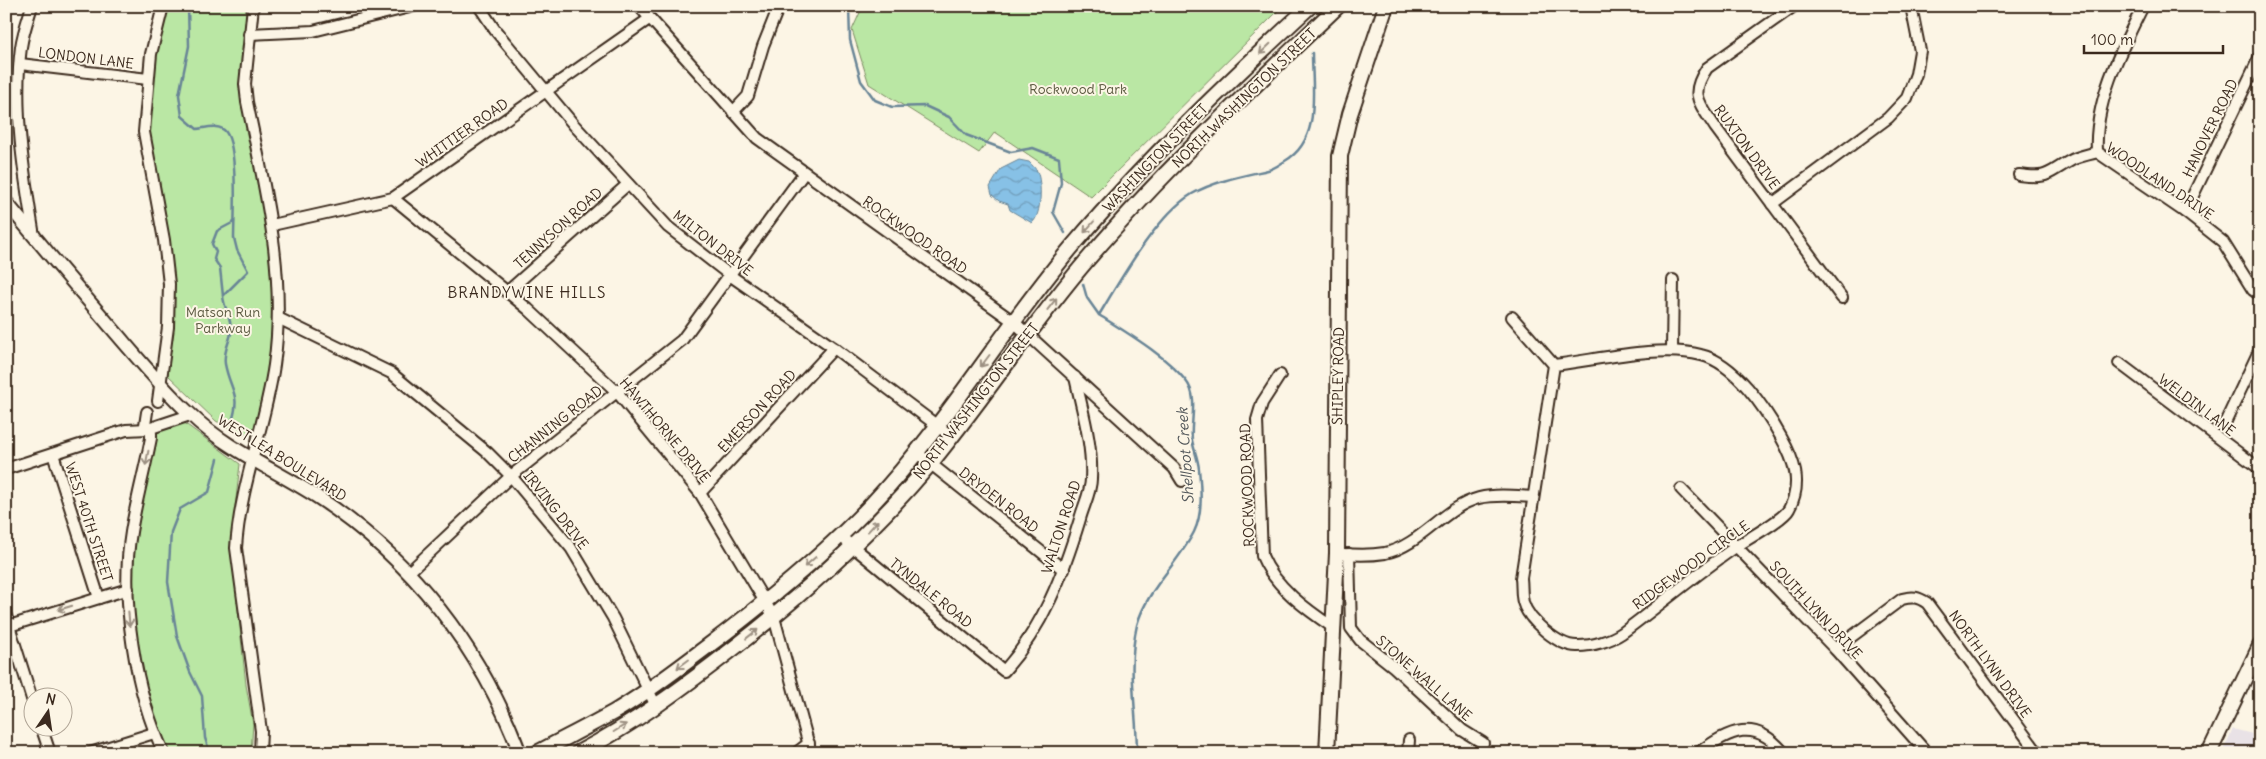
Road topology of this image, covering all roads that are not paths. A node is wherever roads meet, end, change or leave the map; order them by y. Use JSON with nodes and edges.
{"nodes":[{"id":1,"x":32,"y":6,"type":"edge"},
{"id":2,"x":163,"y":6,"type":"edge"},
{"id":3,"x":253,"y":6,"type":"edge"},
{"id":4,"x":414,"y":6,"type":"edge"},
{"id":5,"x":479,"y":6,"type":"edge"},
{"id":6,"x":639,"y":6,"type":"edge"},
{"id":7,"x":779,"y":6,"type":"edge"},
{"id":8,"x":1794,"y":6,"type":"edge"},
{"id":9,"x":1912,"y":6,"type":"edge"},
{"id":10,"x":2142,"y":6,"type":"edge"},
{"id":11,"x":1383,"y":8,"type":"edge"},
{"id":12,"x":1336,"y":9,"type":"edge"},
{"id":13,"x":1305,"y":11,"type":"edge"},
{"id":14,"x":649,"y":19,"type":"junction"},
{"id":15,"x":249,"y":34,"type":"junction"},
{"id":16,"x":2260,"y":56,"type":"edge"},
{"id":17,"x":20,"y":64,"type":"junction"},
{"id":18,"x":148,"y":79,"type":"junction"},
{"id":19,"x":547,"y":91,"type":"junction"},
{"id":20,"x":733,"y":112,"type":"junction"},
{"id":21,"x":2097,"y":152,"type":"junction"},
{"id":22,"x":804,"y":174,"type":"junction"},
{"id":23,"x":2019,"y":175,"type":"dead end"},
{"id":24,"x":628,"y":184,"type":"junction"},
{"id":25,"x":393,"y":198,"type":"junction"},
{"id":26,"x":6,"y":202,"type":"edge"},
{"id":27,"x":1772,"y":204,"type":"junction"},
{"id":28,"x":2185,"y":212,"type":"junction"},
{"id":29,"x":272,"y":225,"type":"junction"},
{"id":30,"x":34,"y":236,"type":"junction"},
{"id":31,"x":731,"y":276,"type":"junction"},
{"id":32,"x":1673,"y":280,"type":"dead end"},
{"id":33,"x":506,"y":292,"type":"junction"},
{"id":34,"x":2260,"y":295,"type":"edge"},
{"id":35,"x":1842,"y":298,"type":"dead end"},
{"id":36,"x":1512,"y":317,"type":"dead end"},
{"id":37,"x":278,"y":318,"type":"junction"},
{"id":38,"x":1014,"y":322,"type":"junction"},
{"id":39,"x":1027,"y":335,"type":"junction"},
{"id":40,"x":834,"y":348,"type":"junction"},
{"id":41,"x":2260,"y":349,"type":"edge"},
{"id":42,"x":1672,"y":350,"type":"junction"},
{"id":43,"x":2118,"y":363,"type":"dead end"},
{"id":44,"x":1554,"y":365,"type":"junction"},
{"id":45,"x":1280,"y":375,"type":"dead end"},
{"id":46,"x":1075,"y":377,"type":"junction"},
{"id":47,"x":163,"y":388,"type":"junction"},
{"id":48,"x":617,"y":392,"type":"junction"},
{"id":49,"x":147,"y":412,"type":"junction"},
{"id":50,"x":190,"y":415,"type":"junction"},
{"id":51,"x":2225,"y":423,"type":"dead end"},
{"id":52,"x":936,"y":426,"type":"junction"},
{"id":53,"x":148,"y":429,"type":"junction"},
{"id":54,"x":126,"y":430,"type":"junction"},
{"id":55,"x":950,"y":436,"type":"junction"},
{"id":56,"x":916,"y":452,"type":"junction"},
{"id":57,"x":53,"y":454,"type":"junction"},
{"id":58,"x":252,"y":458,"type":"junction"},
{"id":59,"x":930,"y":463,"type":"junction"},
{"id":60,"x":6,"y":469,"type":"edge"},
{"id":61,"x":2260,"y":469,"type":"edge"},
{"id":62,"x":511,"y":476,"type":"junction"},
{"id":63,"x":1182,"y":481,"type":"dead end"},
{"id":64,"x":1681,"y":489,"type":"dead end"},
{"id":65,"x":700,"y":493,"type":"junction"},
{"id":66,"x":1532,"y":497,"type":"junction"},
{"id":67,"x":840,"y":536,"type":"junction"},
{"id":68,"x":1737,"y":546,"type":"junction"},
{"id":69,"x":854,"y":547,"type":"junction"},
{"id":70,"x":1343,"y":554,"type":"junction"},
{"id":71,"x":1064,"y":570,"type":"junction"},
{"id":72,"x":408,"y":573,"type":"junction"},
{"id":73,"x":128,"y":589,"type":"junction"},
{"id":74,"x":99,"y":598,"type":"junction"},
{"id":75,"x":764,"y":602,"type":"junction"},
{"id":76,"x":774,"y":617,"type":"junction"},
{"id":77,"x":7,"y":623,"type":"edge"},
{"id":78,"x":1334,"y":628,"type":"junction"},
{"id":79,"x":2260,"y":646,"type":"edge"},
{"id":80,"x":1835,"y":649,"type":"junction"},
{"id":81,"x":1004,"y":671,"type":"joint"},
{"id":82,"x":28,"y":686,"type":"edge"},
{"id":83,"x":648,"y":691,"type":"junction"},
{"id":84,"x":656,"y":706,"type":"junction"},
{"id":85,"x":154,"y":732,"type":"junction"},
{"id":86,"x":44,"y":736,"type":"edge"},
{"id":87,"x":1409,"y":740,"type":"dead end"},
{"id":88,"x":1483,"y":743,"type":"dead end"},
{"id":89,"x":810,"y":748,"type":"edge"},
{"id":90,"x":50,"y":753,"type":"edge"},
{"id":91,"x":90,"y":753,"type":"edge"},
{"id":92,"x":164,"y":753,"type":"edge"},
{"id":93,"x":260,"y":753,"type":"edge"},
{"id":94,"x":520,"y":753,"type":"edge"},
{"id":95,"x":537,"y":753,"type":"edge"},
{"id":96,"x":578,"y":753,"type":"edge"},
{"id":97,"x":796,"y":753,"type":"edge"},
{"id":98,"x":1327,"y":753,"type":"edge"},
{"id":99,"x":1408,"y":753,"type":"edge"},
{"id":100,"x":1698,"y":753,"type":"edge"},
{"id":101,"x":1784,"y":753,"type":"edge"},
{"id":102,"x":1927,"y":753,"type":"edge"},
{"id":103,"x":2038,"y":753,"type":"edge"},
{"id":104,"x":2209,"y":753,"type":"edge"}],
"edges":[{"from":1,"to":17,"type":"street"},
{"from":2,"to":18,"type":"street"},
{"from":3,"to":15,"type":"street"},
{"from":4,"to":15,"type":"street"},
{"from":5,"to":19,"type":"street","name":"MILTON DRIVE"},
{"from":6,"to":14,"type":"street","name":"ROCKWOOD ROAD"},
{"from":7,"to":20,"type":"street"},
{"from":8,"to":27,"type":"street","name":"RUXTON DRIVE"},
{"from":9,"to":27,"type":"street"},
{"from":10,"to":21,"type":"street"},
{"from":11,"to":70,"type":"main road","name":"SHIPLEY ROAD"},
{"from":39,"to":12,"type":"main road","name":"NORTH WASHINGTON STREET","one_way":true},
{"from":13,"to":38,"type":"main road","name":"WASHINGTON STREET","one_way":true},
{"from":14,"to":19,"type":"street","name":"WHITTIER ROAD"},
{"from":14,"to":20,"type":"street","name":"ROCKWOOD ROAD"},
{"from":15,"to":29,"type":"street"},
{"from":16,"to":28,"type":"street","name":"HANOVER ROAD"},
{"from":17,"to":18,"type":"street","name":"LONDON LANE"},
{"from":17,"to":30,"type":"street"},
{"from":18,"to":47,"type":"street"},
{"from":19,"to":24,"type":"street","name":"MILTON DRIVE"},
{"from":19,"to":25,"type":"street","name":"WHITTIER ROAD"},
{"from":20,"to":22,"type":"street","name":"ROCKWOOD ROAD"},
{"from":21,"to":23,"type":"street","name":"WOODLAND DRIVE"},
{"from":21,"to":28,"type":"street","name":"WOODLAND DRIVE"},
{"from":22,"to":31,"type":"street","name":"CHANNING ROAD"},
{"from":22,"to":38,"type":"street","name":"ROCKWOOD ROAD"},
{"from":24,"to":31,"type":"street","name":"MILTON DRIVE"},
{"from":24,"to":33,"type":"street","name":"TENNYSON ROAD"},
{"from":25,"to":29,"type":"street","name":"WHITTIER ROAD"},
{"from":25,"to":33,"type":"street","name":"HAWTHORNE DRIVE"},
{"from":26,"to":30,"type":"street","name":"WEST LEA BOULEVARD"},
{"from":27,"to":35,"type":"street","name":"RUXTON DRIVE"},
{"from":28,"to":34,"type":"street","name":"WOODLAND DRIVE"},
{"from":29,"to":37,"type":"street"},
{"from":30,"to":47,"type":"street","name":"WEST LEA BOULEVARD"},
{"from":31,"to":40,"type":"street","name":"MILTON DRIVE"},
{"from":31,"to":48,"type":"street","name":"CHANNING ROAD"},
{"from":32,"to":42,"type":"street"},
{"from":33,"to":48,"type":"street","name":"HAWTHORNE DRIVE"},
{"from":36,"to":44,"type":"street"},
{"from":37,"to":58,"type":"street"},
{"from":37,"to":62,"type":"street","name":"IRVING DRIVE"},
{"from":38,"to":39,"type":"street","name":"ROCKWOOD ROAD"},
{"from":38,"to":52,"type":"main road","name":"NORTH WASHINGTON STREET","one_way":true},
{"from":39,"to":46,"type":"street","name":"ROCKWOOD ROAD"},
{"from":39,"to":55,"type":"main road","name":"NORTH WASHINGTON STREET"},
{"from":40,"to":52,"type":"street","name":"MILTON DRIVE"},
{"from":40,"to":65,"type":"street","name":"EMERSON ROAD"},
{"from":41,"to":51,"type":"street"},
{"from":42,"to":44,"type":"street","name":"RIDGEWOOD CIRCLE"},
{"from":42,"to":68,"type":"street","name":"RIDGEWOOD CIRCLE"},
{"from":43,"to":61,"type":"street","name":"WELDIN LANE"},
{"from":44,"to":66,"type":"street","name":"RIDGEWOOD CIRCLE"},
{"from":45,"to":78,"type":"street","name":"ROCKWOOD ROAD"},
{"from":46,"to":63,"type":"street","name":"ROCKWOOD ROAD"},
{"from":46,"to":71,"type":"street","name":"WALTON ROAD"},
{"from":47,"to":49,"type":"street"},
{"from":47,"to":50,"type":"street","name":"WEST LEA BOULEVARD"},
{"from":48,"to":62,"type":"street","name":"CHANNING ROAD"},
{"from":48,"to":65,"type":"street","name":"HAWTHORNE DRIVE"},
{"from":49,"to":53,"type":"street"},
{"from":49,"to":54,"type":"street"},
{"from":50,"to":53,"type":"street"},
{"from":50,"to":58,"type":"street","name":"WEST LEA BOULEVARD"},
{"from":52,"to":55,"type":"street","name":"MILTON DRIVE"},
{"from":52,"to":56,"type":"main road","name":"NORTH WASHINGTON STREET"},
{"from":53,"to":54,"type":"street"},
{"from":53,"to":73,"type":"street","one_way":true},
{"from":54,"to":57,"type":"street"},
{"from":55,"to":59,"type":"main road","name":"NORTH WASHINGTON STREET"},
{"from":56,"to":59,"type":"street","name":"DRYDEN ROAD"},
{"from":56,"to":67,"type":"main road","name":"NORTH WASHINGTON STREET"},
{"from":57,"to":60,"type":"street"},
{"from":57,"to":74,"type":"street","name":"WEST 40TH STREET"},
{"from":58,"to":72,"type":"street","name":"WEST LEA BOULEVARD"},
{"from":58,"to":93,"type":"street"},
{"from":69,"to":59,"type":"main road","name":"NORTH WASHINGTON STREET","one_way":true},
{"from":59,"to":71,"type":"street","name":"DRYDEN ROAD"},
{"from":62,"to":72,"type":"street","name":"CHANNING ROAD"},
{"from":62,"to":83,"type":"street","name":"IRVING DRIVE"},
{"from":64,"to":68,"type":"street","name":"SOUTH LYNN DRIVE"},
{"from":65,"to":75,"type":"street","name":"HAWTHORNE DRIVE"},
{"from":66,"to":68,"type":"street","name":"RIDGEWOOD CIRCLE"},
{"from":66,"to":70,"type":"street"},
{"from":67,"to":69,"type":"street","name":"TYNDALE ROAD"},
{"from":67,"to":75,"type":"main road","name":"NORTH WASHINGTON STREET","one_way":true},
{"from":68,"to":80,"type":"street","name":"SOUTH LYNN DRIVE"},
{"from":69,"to":76,"type":"main road","name":"NORTH WASHINGTON STREET"},
{"from":69,"to":81,"type":"street","name":"TYNDALE ROAD"},
{"from":70,"to":78,"type":"main road","name":"SHIPLEY ROAD"},
{"from":70,"to":88,"type":"street","name":"STONE WALL LANE"},
{"from":71,"to":81,"type":"street","name":"WALTON ROAD"},
{"from":72,"to":94,"type":"street","name":"WEST LEA BOULEVARD"},
{"from":73,"to":74,"type":"street"},
{"from":73,"to":85,"type":"street","one_way":true},
{"from":74,"to":77,"type":"street","one_way":true},
{"from":75,"to":76,"type":"street","name":"HAWTHORNE DRIVE"},
{"from":75,"to":83,"type":"main road","name":"NORTH WASHINGTON STREET","one_way":true},
{"from":84,"to":76,"type":"main road","name":"NORTH WASHINGTON STREET","one_way":true},
{"from":76,"to":89,"type":"street","name":"HAWTHORNE DRIVE"},
{"from":77,"to":82,"type":"street"},
{"from":78,"to":98,"type":"main road","name":"SHIPLEY ROAD"},
{"from":79,"to":104,"type":"main road"},
{"from":80,"to":102,"type":"street","name":"SOUTH LYNN DRIVE"},
{"from":80,"to":103,"type":"street","name":"NORTH LYNN DRIVE"},
{"from":83,"to":84,"type":"street","name":"IRVING DRIVE"},
{"from":83,"to":95,"type":"main road","name":"NORTH WASHINGTON STREET"},
{"from":96,"to":84,"type":"main road","name":"NORTH WASHINGTON STREET","one_way":true},
{"from":85,"to":91,"type":"street"},
{"from":85,"to":92,"type":"street"},
{"from":86,"to":90,"type":"street"},
{"from":87,"to":99,"type":"street"},
{"from":89,"to":97,"type":"street"},
{"from":100,"to":101,"type":"street"}]}
